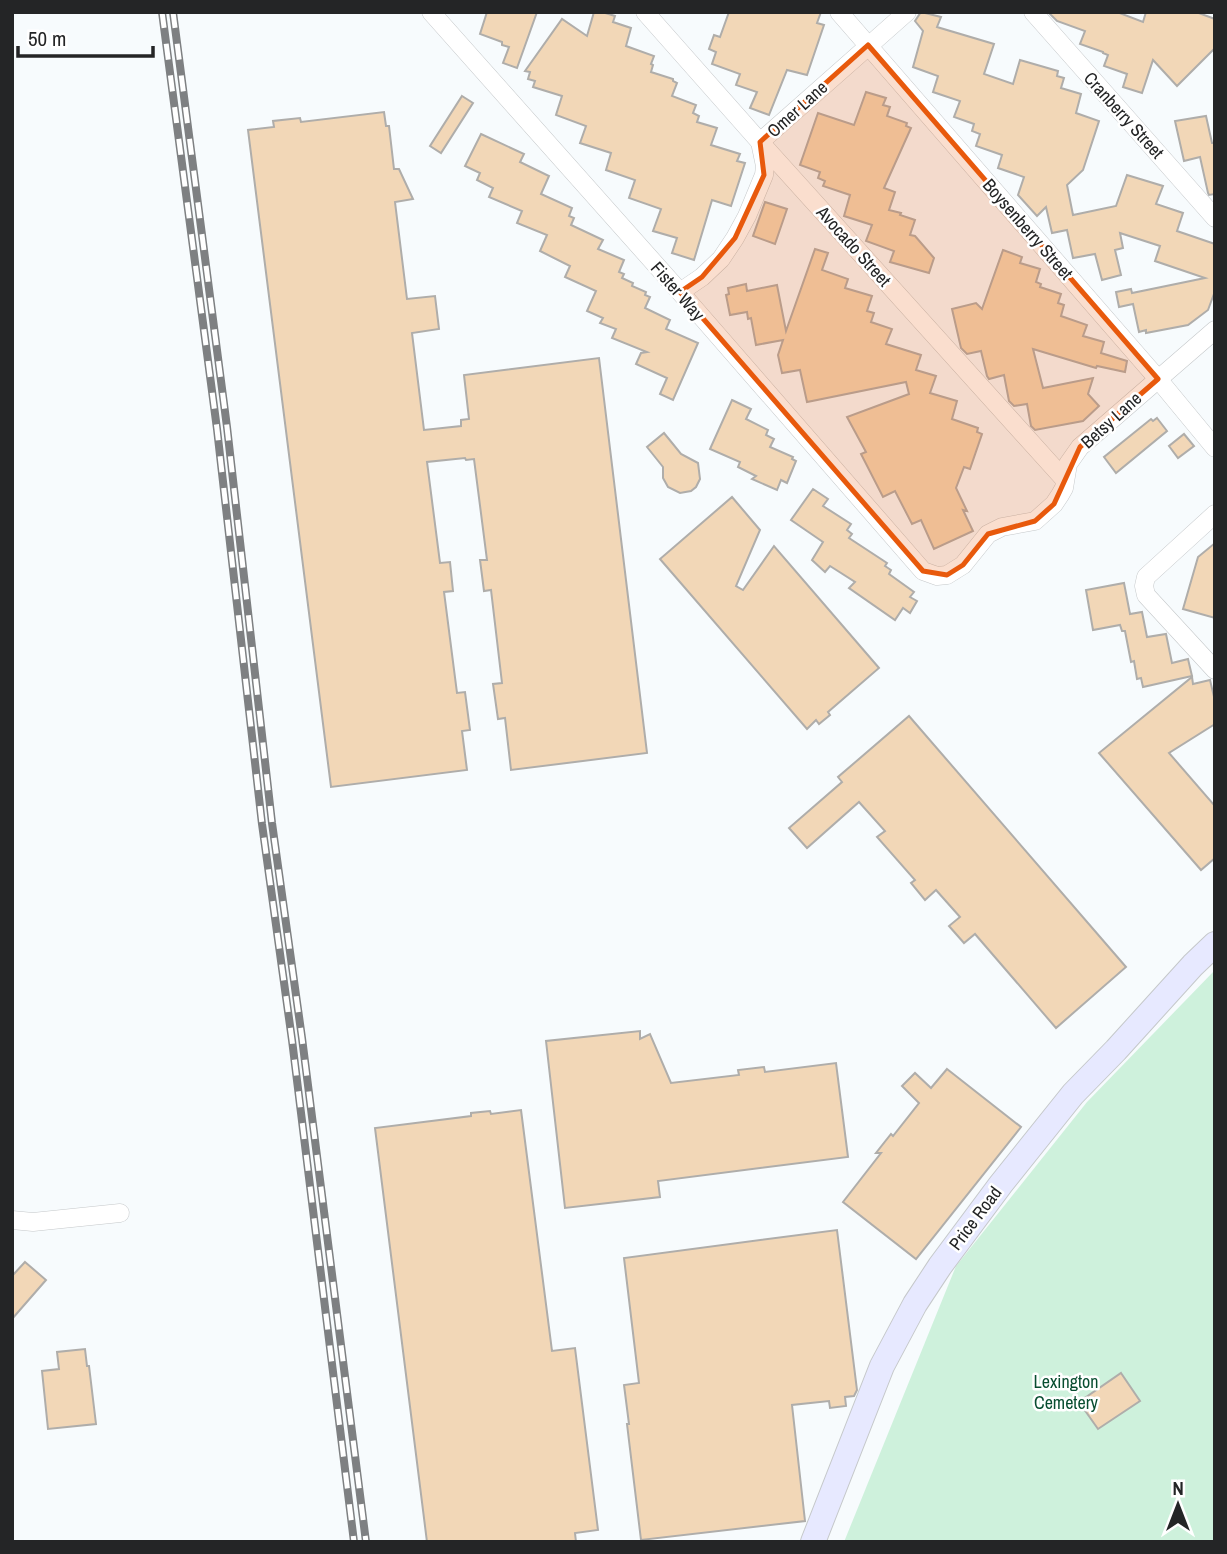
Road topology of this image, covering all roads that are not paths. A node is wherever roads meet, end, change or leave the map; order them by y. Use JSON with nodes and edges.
{"nodes":[{"id":1,"x":431,"y":12,"type":"edge"},
{"id":2,"x":645,"y":12,"type":"edge"},
{"id":3,"x":839,"y":12,"type":"edge"},
{"id":4,"x":907,"y":12,"type":"edge"},
{"id":5,"x":1033,"y":12,"type":"edge"},
{"id":6,"x":868,"y":46,"type":"junction"},
{"id":7,"x":760,"y":142,"type":"junction"},
{"id":8,"x":1215,"y":218,"type":"edge"},
{"id":9,"x":680,"y":292,"type":"junction"},
{"id":10,"x":1215,"y":330,"type":"edge"},
{"id":11,"x":1157,"y":379,"type":"junction"},
{"id":12,"x":1215,"y":448,"type":"edge"},
{"id":13,"x":1065,"y":479,"type":"junction"},
{"id":14,"x":1215,"y":514,"type":"edge"},
{"id":15,"x":923,"y":571,"type":"joint"},
{"id":16,"x":1215,"y":670,"type":"edge"},
{"id":17,"x":1215,"y":944,"type":"edge"},
{"id":18,"x":120,"y":1213,"type":"dead end"},
{"id":19,"x":12,"y":1220,"type":"edge"},
{"id":20,"x":813,"y":1542,"type":"edge"}],
"edges":[{"from":1,"to":9,"type":"street","name":"Fister Way"},
{"from":2,"to":7,"type":"street","name":"Avocado Street"},
{"from":3,"to":6,"type":"street","name":"Boysenberry Street"},
{"from":4,"to":6,"type":"street","name":"Omer Lane"},
{"from":5,"to":8,"type":"street","name":"Cranberry Street"},
{"from":6,"to":7,"type":"street","name":"Omer Lane"},
{"from":6,"to":11,"type":"street","name":"Boysenberry Street"},
{"from":7,"to":9,"type":"street","name":"Omer Lane"},
{"from":7,"to":13,"type":"street","name":"Avocado Street"},
{"from":9,"to":15,"type":"street","name":"Fister Way"},
{"from":10,"to":11,"type":"street","name":"Betsy Lane"},
{"from":11,"to":12,"type":"street","name":"Boysenberry Street"},
{"from":11,"to":13,"type":"street","name":"Betsy Lane"},
{"from":13,"to":15,"type":"street","name":"Betsy Lane"},
{"from":14,"to":16,"type":"street"},
{"from":17,"to":20,"type":"street","name":"Price Road"},
{"from":18,"to":19,"type":"street"}]}
